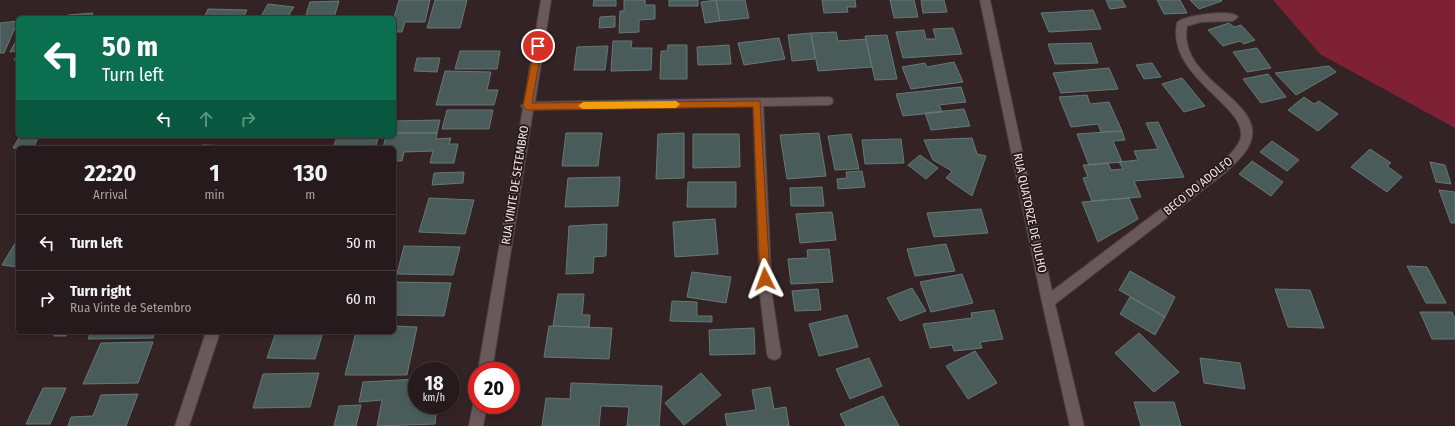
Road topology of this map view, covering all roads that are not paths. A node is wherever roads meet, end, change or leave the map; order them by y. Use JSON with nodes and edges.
{"nodes":[{"id":1,"x":546,"y":0,"type":"edge"},
{"id":2,"x":985,"y":0,"type":"edge"},
{"id":3,"x":1233,"y":17,"type":"dead end"},
{"id":4,"x":828,"y":101,"type":"dead end"},
{"id":5,"x":758,"y":104,"type":"junction"},
{"id":6,"x":527,"y":106,"type":"junction"},
{"id":7,"x":1048,"y":302,"type":"junction"},
{"id":8,"x":212,"y":334,"type":"edge"},
{"id":9,"x":774,"y":354,"type":"dead end"},
{"id":10,"x":486,"y":362,"type":"edge"},
{"id":11,"x":478,"y":414,"type":"edge"},
{"id":12,"x":182,"y":426,"type":"edge"},
{"id":13,"x":476,"y":426,"type":"edge"},
{"id":14,"x":1077,"y":426,"type":"edge"}],
"edges":[{"from":1,"to":6,"type":"street","name":"RUA VINTE DE SETEMBRO"},
{"from":2,"to":7,"type":"street","name":"RUA QUATORZE DE JULHO"},
{"from":3,"to":7,"type":"street","name":"BECO DO ADOLFO"},
{"from":4,"to":5,"type":"street"},
{"from":5,"to":6,"type":"street"},
{"from":5,"to":9,"type":"street"},
{"from":6,"to":10,"type":"street","name":"RUA VINTE DE SETEMBRO"},
{"from":7,"to":14,"type":"street","name":"RUA QUATORZE DE JULHO"},
{"from":8,"to":12,"type":"street"},
{"from":11,"to":13,"type":"street"}]}
